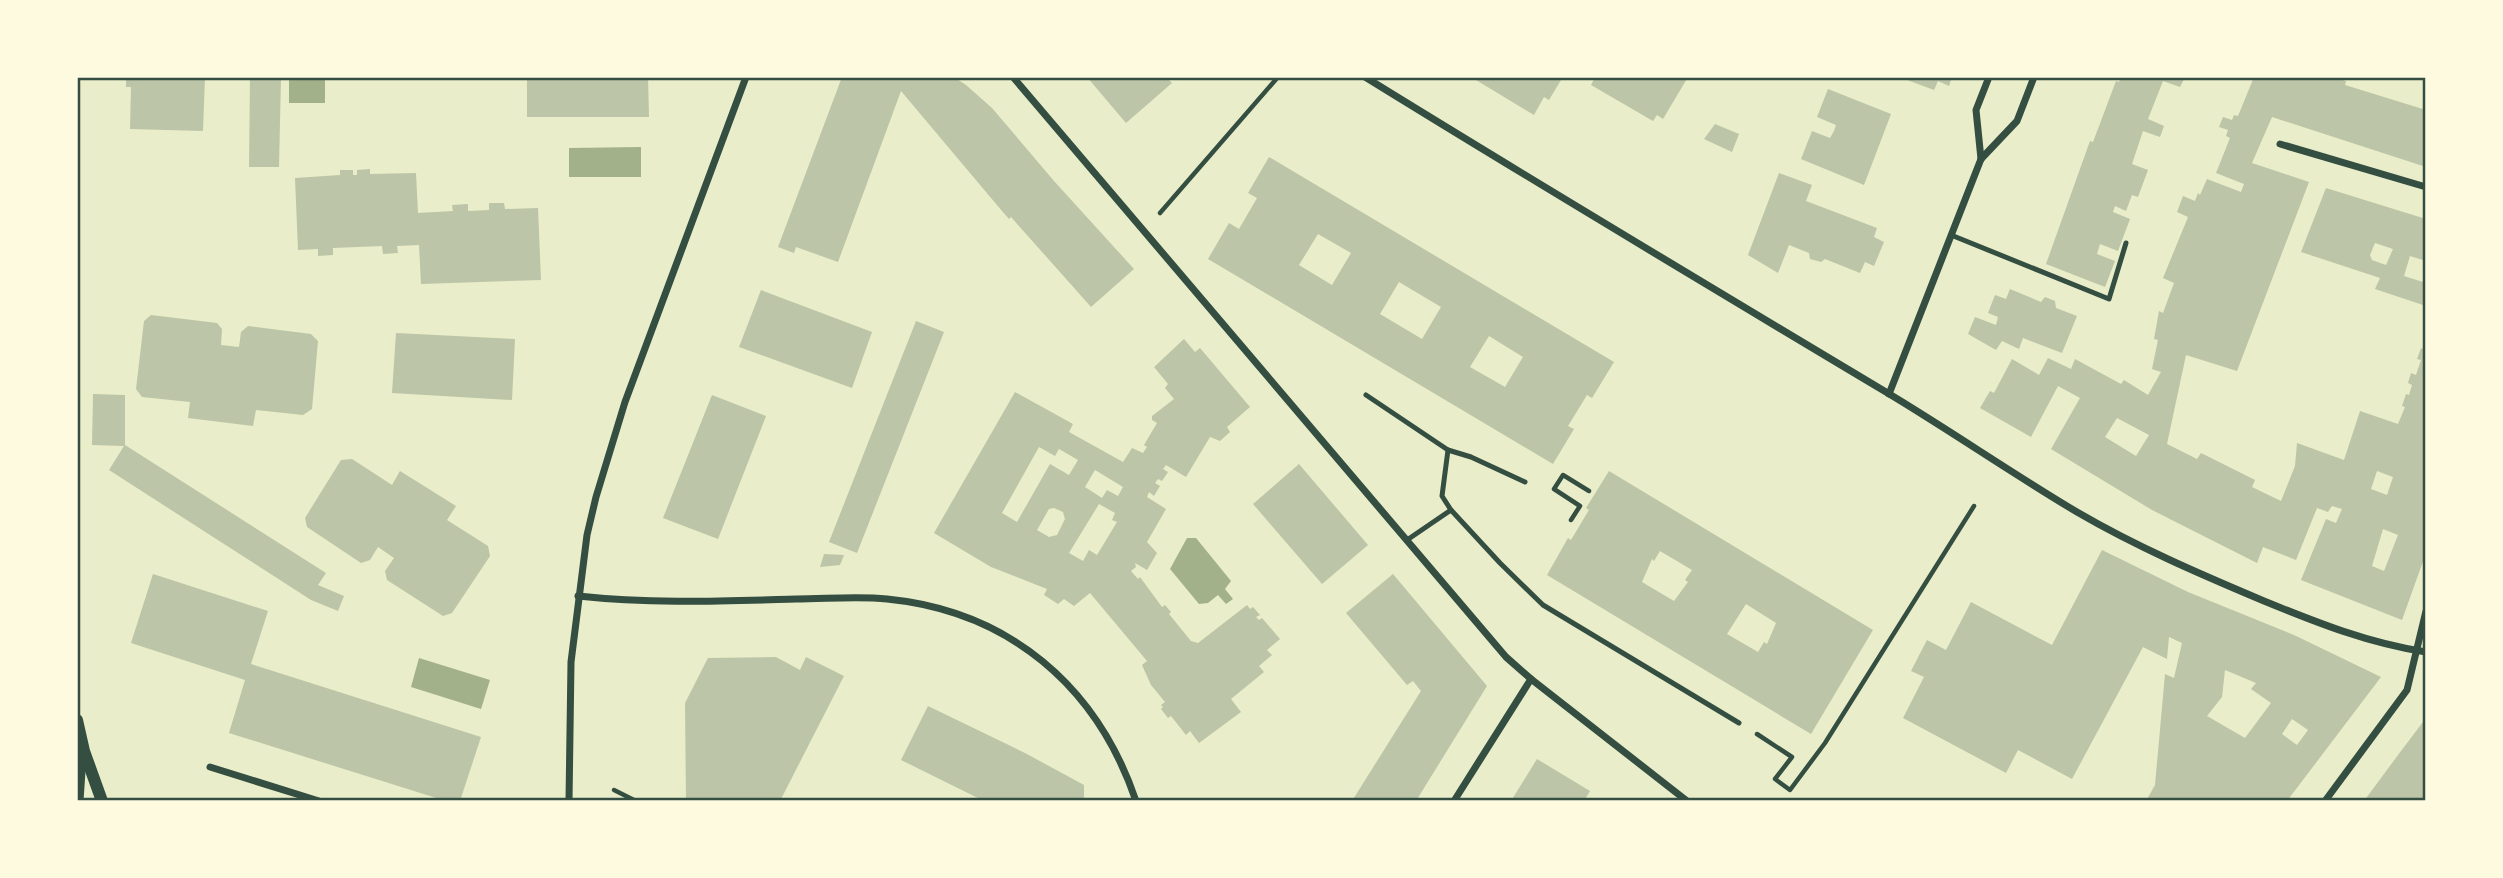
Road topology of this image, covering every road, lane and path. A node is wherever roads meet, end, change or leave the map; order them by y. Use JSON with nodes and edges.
{"nodes":[{"id":1,"x":747,"y":77,"type":"edge"},
{"id":2,"x":1013,"y":77,"type":"edge"},
{"id":3,"x":1278,"y":77,"type":"edge"},
{"id":4,"x":1365,"y":77,"type":"edge"},
{"id":5,"x":1989,"y":77,"type":"edge"},
{"id":6,"x":2034,"y":77,"type":"edge"},
{"id":7,"x":2280,"y":144,"type":"dead end"},
{"id":8,"x":1981,"y":159,"type":"junction"},
{"id":9,"x":2426,"y":187,"type":"edge"},
{"id":10,"x":1160,"y":213,"type":"dead end"},
{"id":11,"x":1951,"y":236,"type":"junction"},
{"id":12,"x":2126,"y":243,"type":"dead end"},
{"id":13,"x":1889,"y":394,"type":"junction"},
{"id":14,"x":1366,"y":395,"type":"dead end"},
{"id":15,"x":1448,"y":450,"type":"junction"},
{"id":16,"x":1525,"y":482,"type":"dead end"},
{"id":17,"x":1589,"y":491,"type":"dead end"},
{"id":18,"x":1974,"y":506,"type":"dead end"},
{"id":19,"x":1451,"y":510,"type":"junction"},
{"id":20,"x":1571,"y":520,"type":"dead end"},
{"id":21,"x":1407,"y":540,"type":"junction"},
{"id":22,"x":578,"y":596,"type":"junction"},
{"id":23,"x":2426,"y":611,"type":"edge"},
{"id":24,"x":2417,"y":651,"type":"junction"},
{"id":25,"x":2426,"y":652,"type":"edge"},
{"id":26,"x":1531,"y":679,"type":"junction"},
{"id":27,"x":77,"y":720,"type":"edge"},
{"id":28,"x":1739,"y":723,"type":"joint"},
{"id":29,"x":84,"y":751,"type":"junction"},
{"id":30,"x":210,"y":767,"type":"dead end"},
{"id":31,"x":614,"y":790,"type":"dead end"},
{"id":32,"x":80,"y":801,"type":"edge"},
{"id":33,"x":102,"y":801,"type":"edge"},
{"id":34,"x":319,"y":801,"type":"edge"},
{"id":35,"x":569,"y":801,"type":"edge"},
{"id":36,"x":636,"y":801,"type":"edge"},
{"id":37,"x":1136,"y":801,"type":"edge"},
{"id":38,"x":1454,"y":801,"type":"edge"},
{"id":39,"x":1687,"y":801,"type":"edge"},
{"id":40,"x":2325,"y":801,"type":"edge"}],
"edges":[{"from":1,"to":22,"type":"street"},
{"from":2,"to":21,"type":"street"},
{"from":3,"to":10,"type":"path"},
{"from":4,"to":13,"type":"street"},
{"from":5,"to":8,"type":"street"},
{"from":6,"to":8,"type":"street"},
{"from":7,"to":9,"type":"street"},
{"from":8,"to":11,"type":"street"},
{"from":11,"to":12,"type":"lane"},
{"from":11,"to":13,"type":"street"},
{"from":13,"to":24,"type":"street"},
{"from":14,"to":15,"type":"lane"},
{"from":15,"to":16,"type":"lane"},
{"from":15,"to":19,"type":"lane"},
{"from":17,"to":20,"type":"path"},
{"from":18,"to":28,"type":"path"},
{"from":19,"to":21,"type":"lane"},
{"from":19,"to":28,"type":"lane"},
{"from":21,"to":26,"type":"street"},
{"from":22,"to":35,"type":"street"},
{"from":22,"to":37,"type":"street"},
{"from":23,"to":24,"type":"street"},
{"from":24,"to":25,"type":"street"},
{"from":24,"to":40,"type":"street"},
{"from":26,"to":38,"type":"street"},
{"from":26,"to":39,"type":"street"},
{"from":27,"to":29,"type":"street"},
{"from":29,"to":32,"type":"street"},
{"from":29,"to":33,"type":"street"},
{"from":30,"to":34,"type":"street"},
{"from":31,"to":36,"type":"path"}]}
